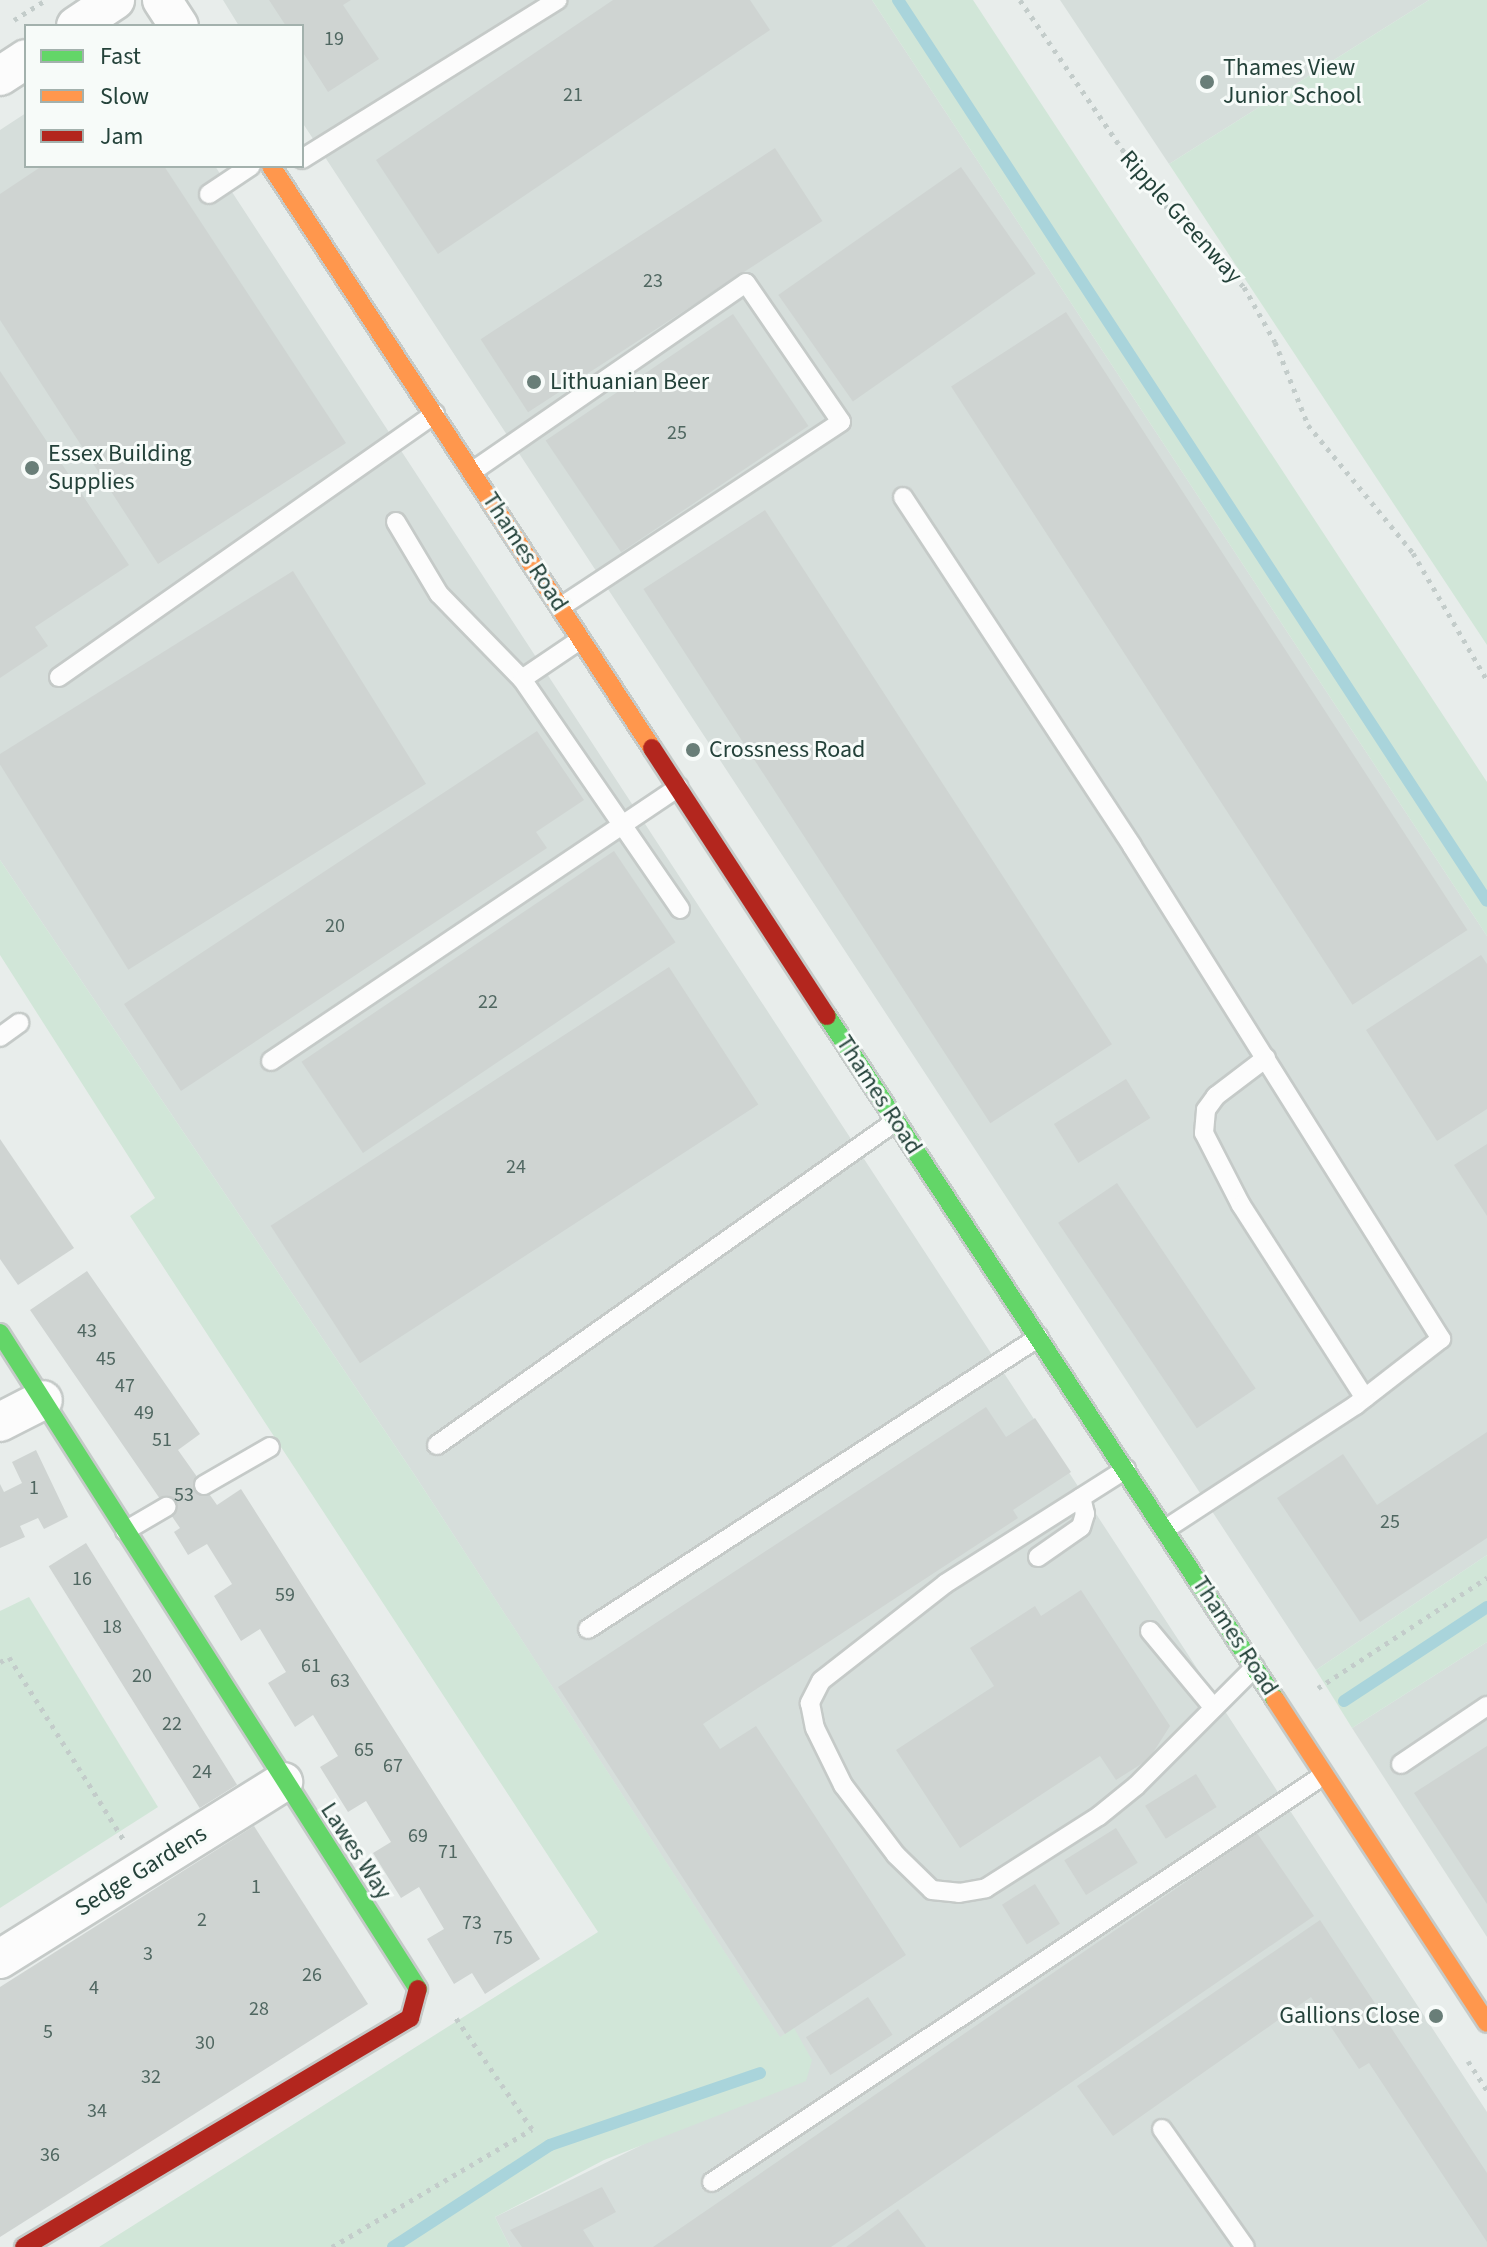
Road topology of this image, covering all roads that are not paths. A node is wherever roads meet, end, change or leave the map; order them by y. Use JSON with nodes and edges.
{"nodes":[{"id":1,"x":115,"y":0,"type":"edge"},
{"id":2,"x":162,"y":0,"type":"edge"},
{"id":3,"x":557,"y":0,"type":"edge"},
{"id":4,"x":79,"y":24,"type":"edge"},
{"id":5,"x":178,"y":24,"type":"edge"},
{"id":6,"x":24,"y":60,"type":"edge"},
{"id":7,"x":0,"y":76,"type":"edge"},
{"id":8,"x":304,"y":158,"type":"edge"},
{"id":9,"x":248,"y":168,"type":"edge"},
{"id":10,"x":280,"y":169,"type":"edge"},
{"id":11,"x":209,"y":194,"type":"dead end"},
{"id":12,"x":435,"y":414,"type":"junction"},
{"id":13,"x":473,"y":471,"type":"junction"},
{"id":14,"x":903,"y":497,"type":"dead end"},
{"id":15,"x":396,"y":522,"type":"dead end"},
{"id":16,"x":560,"y":607,"type":"junction"},
{"id":17,"x":581,"y":639,"type":"junction"},
{"id":18,"x":59,"y":677,"type":"dead end"},
{"id":19,"x":522,"y":679,"type":"junction"},
{"id":20,"x":678,"y":787,"type":"junction"},
{"id":21,"x":623,"y":824,"type":"junction"},
{"id":22,"x":680,"y":909,"type":"dead end"},
{"id":23,"x":19,"y":1023,"type":"dead end"},
{"id":24,"x":0,"y":1037,"type":"edge"},
{"id":25,"x":1266,"y":1058,"type":"junction"},
{"id":26,"x":271,"y":1061,"type":"dead end"},
{"id":27,"x":896,"y":1121,"type":"junction"},
{"id":28,"x":0,"y":1333,"type":"edge"},
{"id":29,"x":1039,"y":1337,"type":"junction"},
{"id":30,"x":1365,"y":1398,"type":"junction"},
{"id":31,"x":43,"y":1400,"type":"junction"},
{"id":32,"x":0,"y":1422,"type":"edge"},
{"id":33,"x":437,"y":1445,"type":"dead end"},
{"id":34,"x":270,"y":1447,"type":"dead end"},
{"id":35,"x":1126,"y":1469,"type":"junction"},
{"id":36,"x":204,"y":1485,"type":"dead end"},
{"id":37,"x":1081,"y":1497,"type":"junction"},
{"id":38,"x":166,"y":1507,"type":"dead end"},
{"id":39,"x":1166,"y":1529,"type":"junction"},
{"id":40,"x":125,"y":1531,"type":"junction"},
{"id":41,"x":1038,"y":1557,"type":"dead end"},
{"id":42,"x":588,"y":1629,"type":"dead end"},
{"id":43,"x":1150,"y":1631,"type":"dead end"},
{"id":44,"x":1255,"y":1667,"type":"junction"},
{"id":45,"x":1487,"y":1706,"type":"edge"},
{"id":46,"x":1214,"y":1708,"type":"junction"},
{"id":47,"x":1401,"y":1764,"type":"dead end"},
{"id":48,"x":1324,"y":1775,"type":"junction"},
{"id":49,"x":283,"y":1782,"type":"junction"},
{"id":50,"x":0,"y":1959,"type":"edge"},
{"id":51,"x":1487,"y":2023,"type":"edge"},
{"id":52,"x":1162,"y":2129,"type":"dead end"},
{"id":53,"x":712,"y":2182,"type":"dead end"},
{"id":54,"x":24,"y":2247,"type":"edge"},
{"id":55,"x":1245,"y":2247,"type":"edge"}],
"edges":[{"from":1,"to":4,"type":"street"},
{"from":2,"to":5,"type":"street"},
{"from":3,"to":8,"type":"lane"},
{"from":6,"to":7,"type":"street"},
{"from":9,"to":11,"type":"lane"},
{"from":10,"to":12,"type":"street","name":"Thames Road"},
{"from":12,"to":13,"type":"street","name":"Thames Road"},
{"from":12,"to":18,"type":"lane"},
{"from":13,"to":16,"type":"street","name":"Thames Road"},
{"from":13,"to":16,"type":"lane"},
{"from":14,"to":25,"type":"lane"},
{"from":15,"to":19,"type":"lane"},
{"from":16,"to":17,"type":"street","name":"Thames Road"},
{"from":17,"to":19,"type":"lane"},
{"from":17,"to":20,"type":"street","name":"Thames Road"},
{"from":19,"to":21,"type":"lane"},
{"from":20,"to":21,"type":"lane"},
{"from":20,"to":27,"type":"street","name":"Thames Road"},
{"from":21,"to":22,"type":"lane"},
{"from":21,"to":26,"type":"lane"},
{"from":23,"to":24,"type":"lane"},
{"from":25,"to":30,"type":"lane"},
{"from":25,"to":30,"type":"lane"},
{"from":27,"to":29,"type":"street","name":"Thames Road"},
{"from":27,"to":33,"type":"lane"},
{"from":28,"to":31,"type":"street","name":"Lawes Way"},
{"from":29,"to":35,"type":"street","name":"Thames Road"},
{"from":29,"to":42,"type":"lane"},
{"from":30,"to":39,"type":"lane"},
{"from":31,"to":32,"type":"street"},
{"from":31,"to":40,"type":"street","name":"Lawes Way"},
{"from":34,"to":36,"type":"lane"},
{"from":35,"to":37,"type":"lane"},
{"from":35,"to":39,"type":"street","name":"Thames Road"},
{"from":37,"to":41,"type":"lane"},
{"from":37,"to":46,"type":"lane"},
{"from":38,"to":40,"type":"lane"},
{"from":39,"to":44,"type":"street","name":"Thames Road"},
{"from":40,"to":49,"type":"street","name":"Lawes Way"},
{"from":43,"to":46,"type":"lane"},
{"from":44,"to":46,"type":"lane"},
{"from":44,"to":48,"type":"street","name":"Thames Road"},
{"from":45,"to":47,"type":"lane"},
{"from":48,"to":51,"type":"street","name":"Thames Road"},
{"from":48,"to":53,"type":"lane"},
{"from":49,"to":50,"type":"street","name":"Sedge Gardens"},
{"from":49,"to":54,"type":"street","name":"Lawes Way"},
{"from":52,"to":55,"type":"lane"}]}
